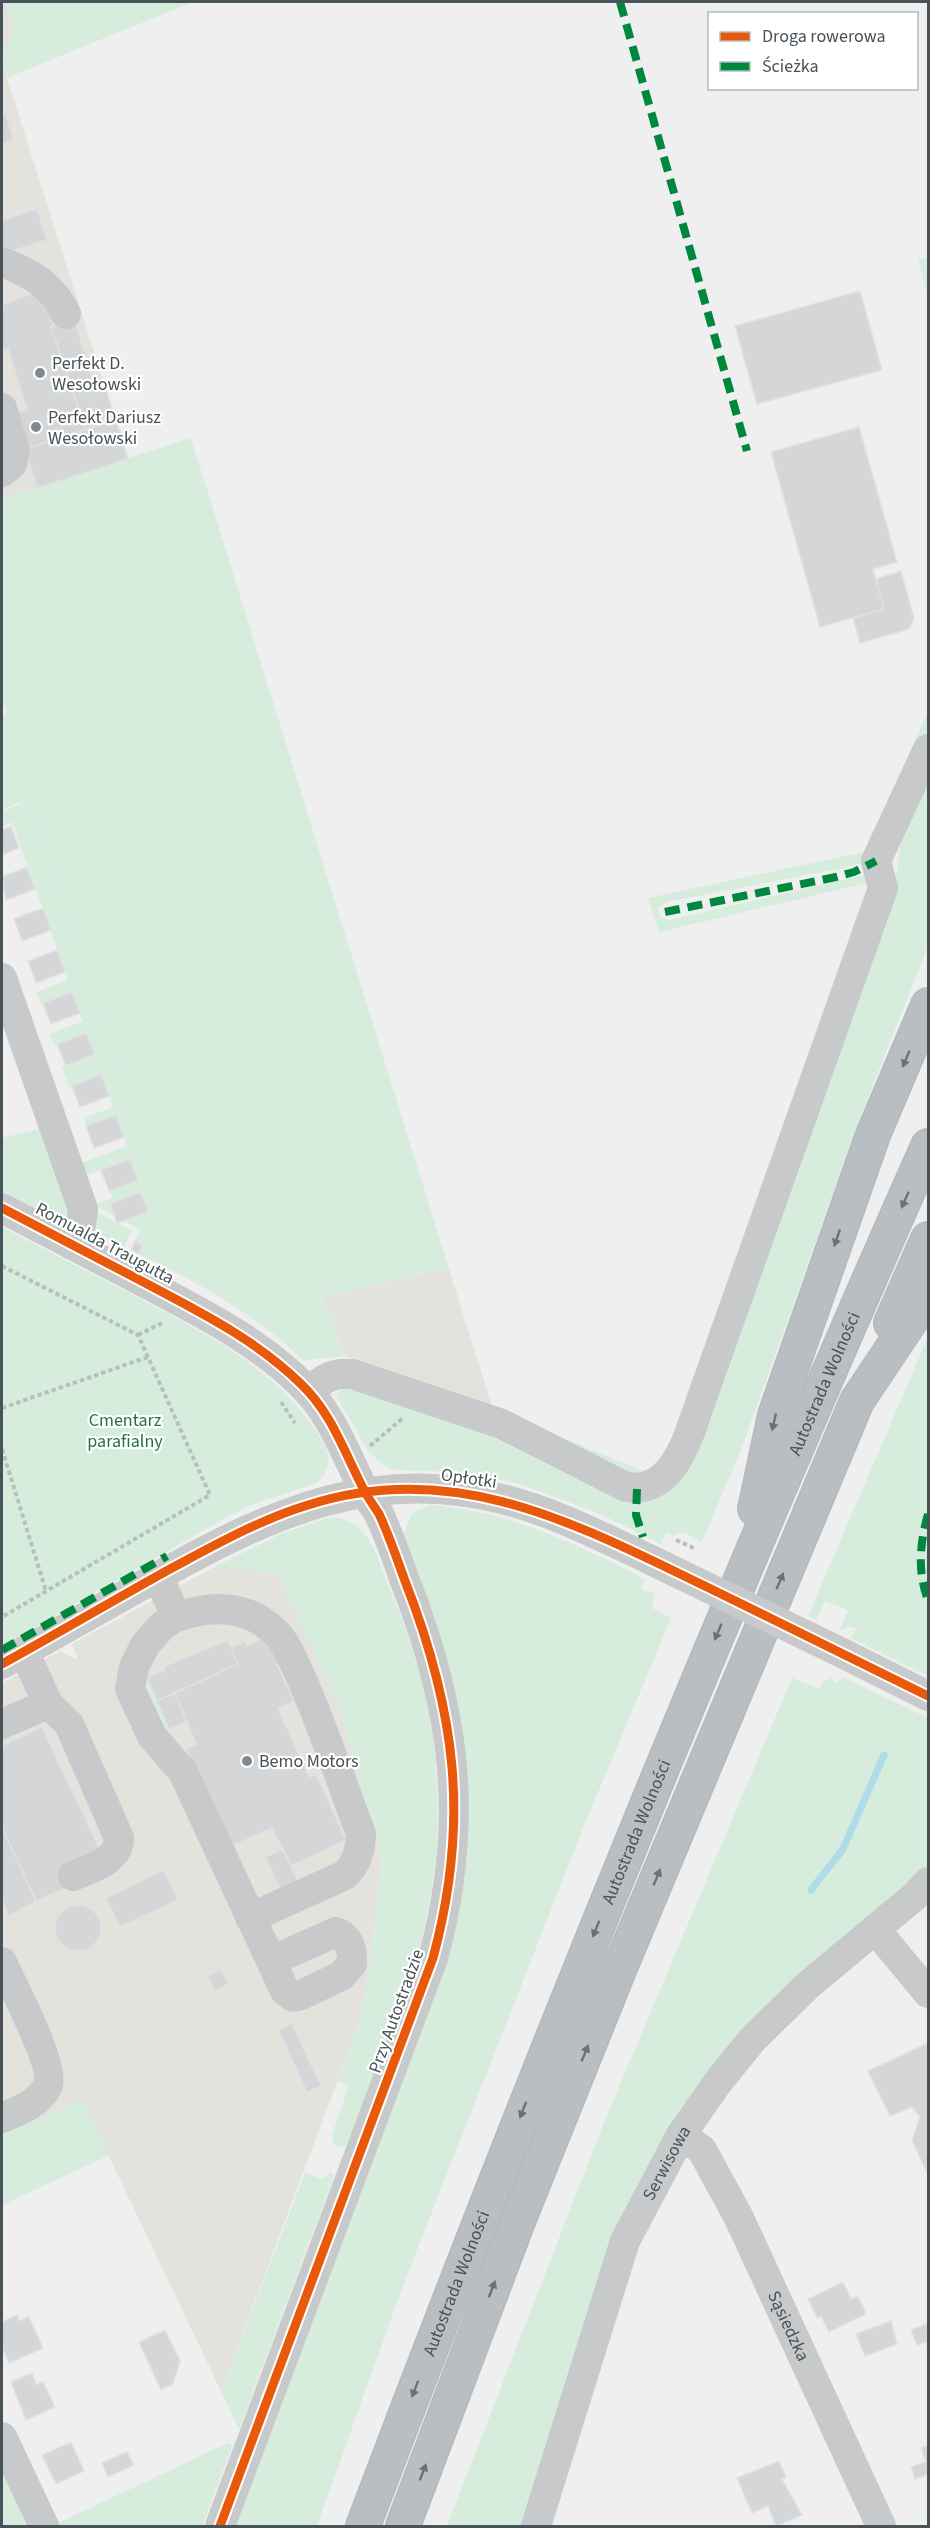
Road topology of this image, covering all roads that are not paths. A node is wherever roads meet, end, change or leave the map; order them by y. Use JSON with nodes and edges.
{"nodes":[{"id":1,"x":2,"y":262,"type":"edge"},
{"id":2,"x":66,"y":314,"type":"dead end"},
{"id":3,"x":2,"y":408,"type":"edge"},
{"id":4,"x":2,"y":472,"type":"edge"},
{"id":5,"x":928,"y":749,"type":"edge"},
{"id":6,"x":2,"y":978,"type":"edge"},
{"id":7,"x":928,"y":1005,"type":"edge"},
{"id":8,"x":928,"y":1146,"type":"edge"},
{"id":9,"x":2,"y":1208,"type":"edge"},
{"id":10,"x":928,"y":1239,"type":"edge"},
{"id":11,"x":71,"y":1244,"type":"junction"},
{"id":12,"x":928,"y":1295,"type":"edge"},
{"id":13,"x":309,"y":1392,"type":"junction"},
{"id":14,"x":857,"y":1401,"type":"junction"},
{"id":15,"x":365,"y":1492,"type":"junction"},
{"id":16,"x":158,"y":1576,"type":"junction"},
{"id":17,"x":741,"y":1578,"type":"junction"},
{"id":18,"x":177,"y":1617,"type":"junction"},
{"id":19,"x":13,"y":1658,"type":"edge"},
{"id":20,"x":928,"y":1696,"type":"edge"},
{"id":21,"x":48,"y":1704,"type":"junction"},
{"id":22,"x":2,"y":1724,"type":"edge"},
{"id":23,"x":73,"y":1876,"type":"dead end"},
{"id":24,"x":928,"y":1882,"type":"edge"},
{"id":25,"x":250,"y":1918,"type":"junction"},
{"id":26,"x":875,"y":1929,"type":"junction"},
{"id":27,"x":271,"y":1961,"type":"dead end"},
{"id":28,"x":2,"y":1962,"type":"edge"},
{"id":29,"x":928,"y":1993,"type":"edge"},
{"id":30,"x":2,"y":2118,"type":"edge"},
{"id":31,"x":681,"y":2135,"type":"junction"},
{"id":32,"x":2,"y":2437,"type":"edge"},
{"id":33,"x":44,"y":2526,"type":"edge"},
{"id":34,"x":220,"y":2526,"type":"edge"},
{"id":35,"x":363,"y":2526,"type":"edge"},
{"id":36,"x":403,"y":2526,"type":"edge"},
{"id":37,"x":536,"y":2526,"type":"edge"},
{"id":38,"x":881,"y":2526,"type":"edge"}],
"edges":[{"from":1,"to":2,"type":"street"},
{"from":3,"to":4,"type":"street"},
{"from":5,"to":13,"type":"street"},
{"from":6,"to":11,"type":"street"},
{"from":7,"to":17,"type":"highway","one_way":true},
{"from":8,"to":17,"type":"highway","name":"Autostrada Wolności","one_way":true},
{"from":9,"to":11,"type":"street","name":"Romualda Traugutta"},
{"from":10,"to":14,"type":"highway","name":"Autostrada Wolności"},
{"from":11,"to":13,"type":"street","name":"Romualda Traugutta"},
{"from":12,"to":14,"type":"highway"},
{"from":13,"to":15,"type":"street","name":"Przy Autostradzie"},
{"from":36,"to":14,"type":"highway","name":"Autostrada Wolności","one_way":true},
{"from":15,"to":16,"type":"street","name":"Opłotki"},
{"from":15,"to":20,"type":"street","name":"Opłotki","bridge":true},
{"from":15,"to":34,"type":"street","name":"Przy Autostradzie"},
{"from":16,"to":18,"type":"street"},
{"from":16,"to":19,"type":"street","name":"Opłotki"},
{"from":17,"to":35,"type":"highway","name":"Autostrada Wolności","one_way":true},
{"from":18,"to":25,"type":"street"},
{"from":18,"to":25,"type":"street"},
{"from":19,"to":21,"type":"street"},
{"from":21,"to":22,"type":"street"},
{"from":21,"to":23,"type":"street"},
{"from":24,"to":26,"type":"street","name":"Serwisowa"},
{"from":25,"to":27,"type":"street"},
{"from":26,"to":29,"type":"street"},
{"from":26,"to":31,"type":"street","name":"Serwisowa"},
{"from":28,"to":30,"type":"street"},
{"from":31,"to":37,"type":"street","name":"Serwisowa"},
{"from":31,"to":38,"type":"street","name":"Sąsiedzka"},
{"from":32,"to":33,"type":"street"}]}
